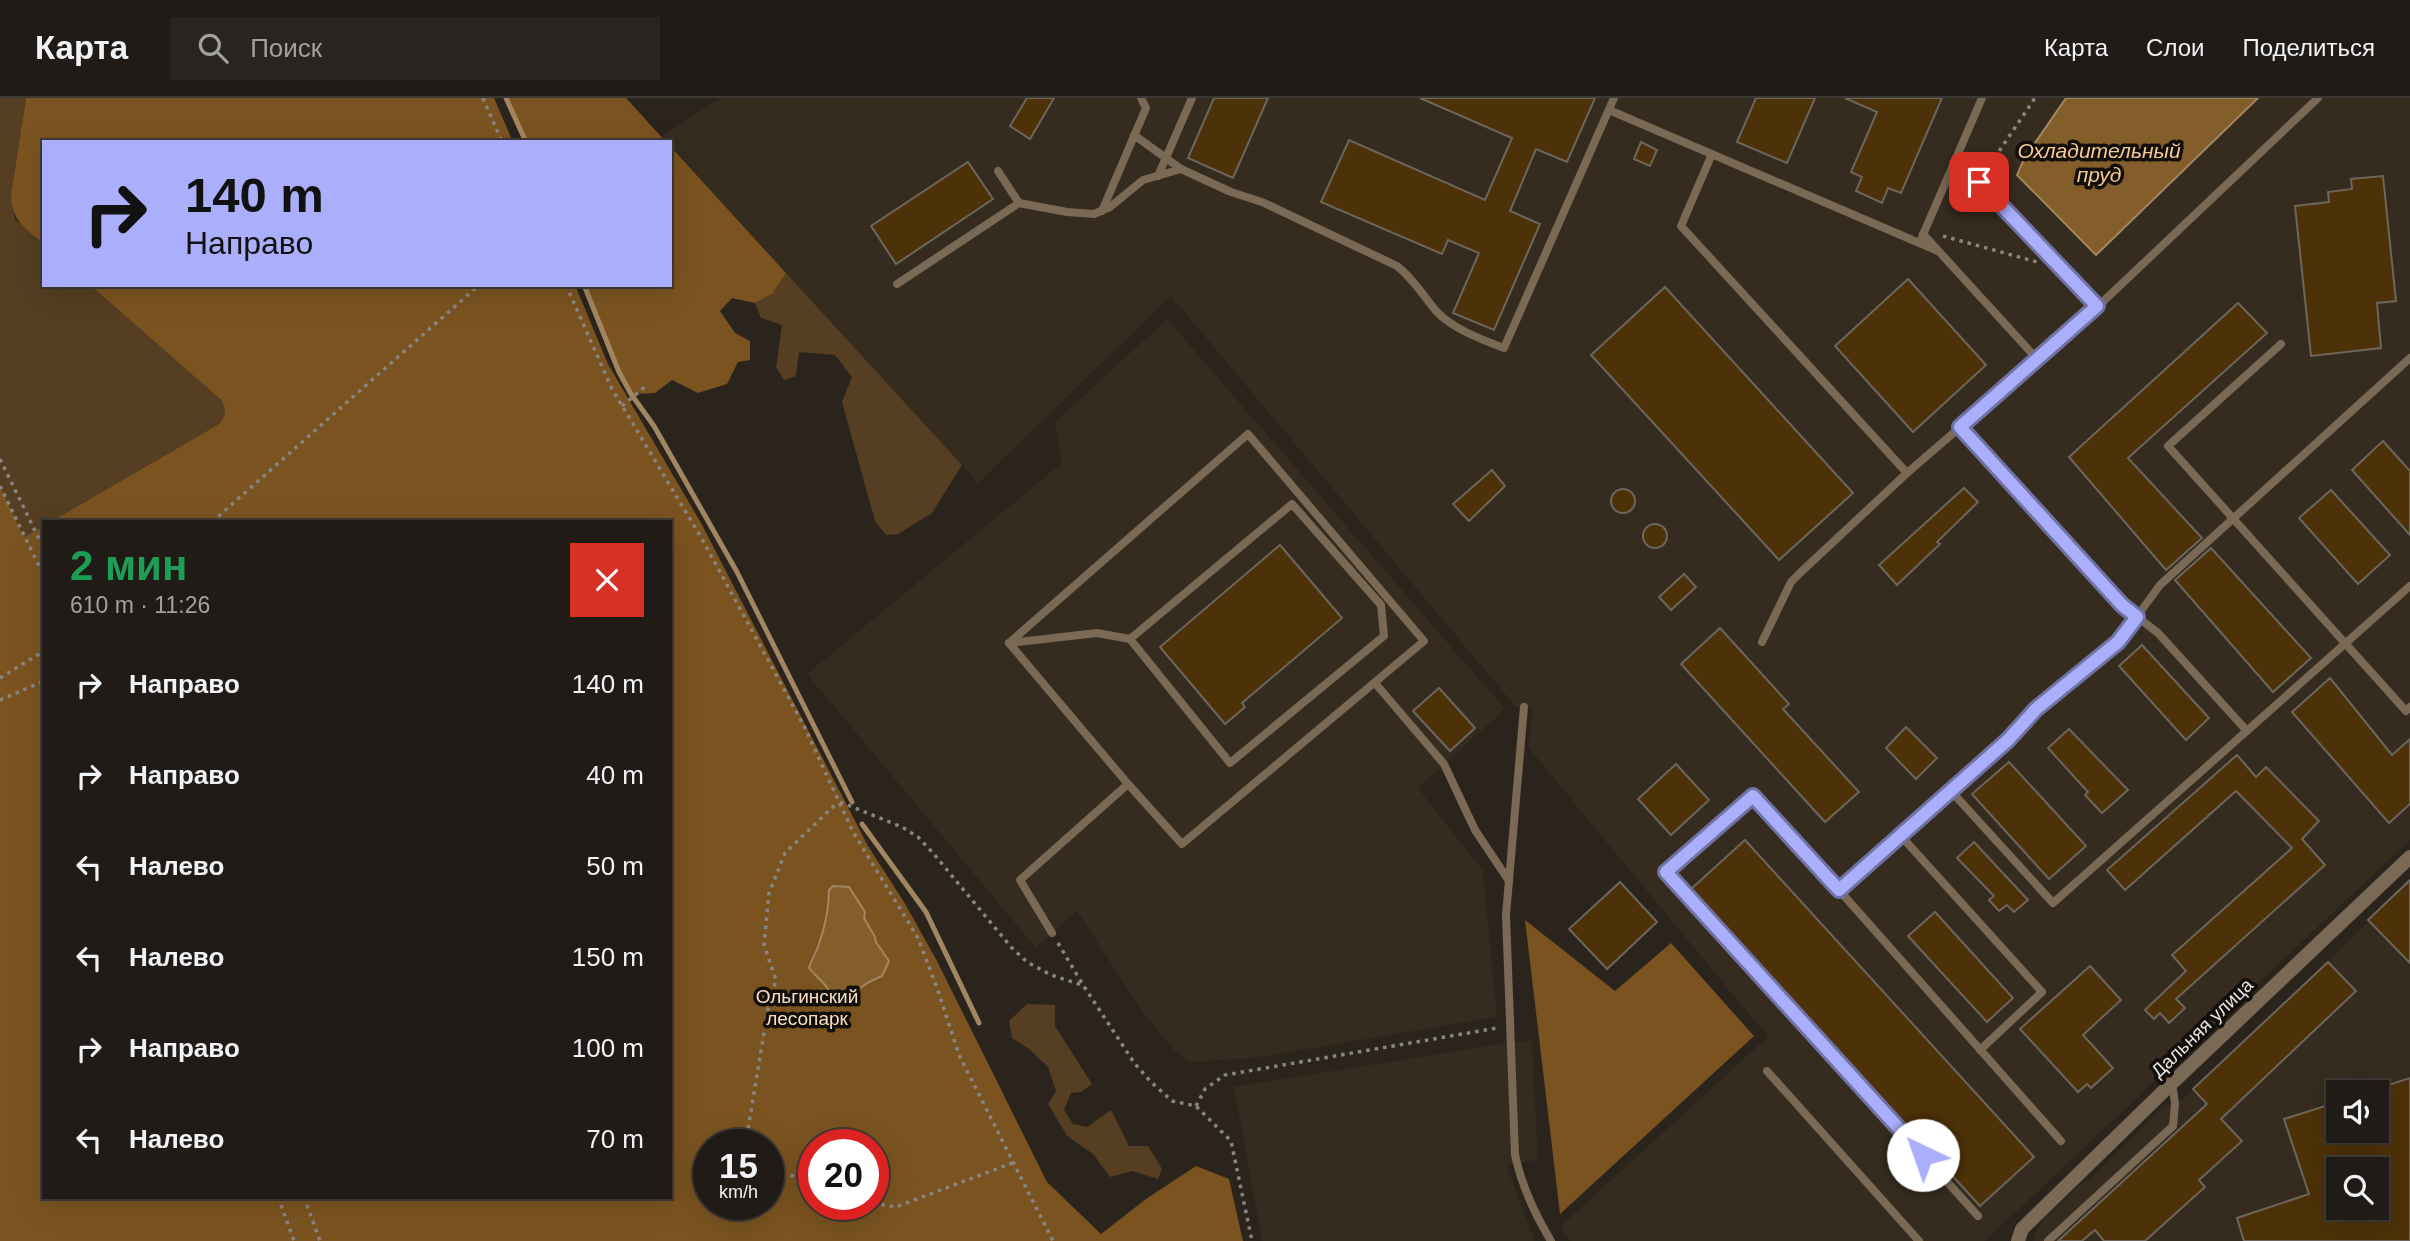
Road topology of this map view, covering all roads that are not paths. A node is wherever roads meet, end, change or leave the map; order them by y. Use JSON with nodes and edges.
{"nodes":[{"id":1,"x":1141,"y":98,"type":"edge"},
{"id":2,"x":1192,"y":98,"type":"edge"},
{"id":3,"x":1614,"y":98,"type":"edge"},
{"id":4,"x":1982,"y":98,"type":"edge"},
{"id":5,"x":2318,"y":98,"type":"edge"},
{"id":6,"x":1609,"y":110,"type":"junction"},
{"id":7,"x":1134,"y":135,"type":"junction"},
{"id":8,"x":1712,"y":154,"type":"junction"},
{"id":9,"x":1166,"y":158,"type":"junction"},
{"id":10,"x":1956,"y":158,"type":"junction"},
{"id":11,"x":1181,"y":169,"type":"junction"},
{"id":12,"x":998,"y":171,"type":"dead end"},
{"id":13,"x":1157,"y":176,"type":"junction"},
{"id":14,"x":1019,"y":204,"type":"junction"},
{"id":15,"x":1102,"y":211,"type":"junction"},
{"id":16,"x":1921,"y":238,"type":"junction"},
{"id":17,"x":897,"y":284,"type":"dead end"},
{"id":18,"x":2097,"y":306,"type":"junction"},
{"id":19,"x":2281,"y":344,"type":"dead end"},
{"id":20,"x":2410,"y":358,"type":"edge"},
{"id":21,"x":2038,"y":360,"type":"junction"},
{"id":22,"x":1960,"y":427,"type":"junction"},
{"id":23,"x":1907,"y":473,"type":"junction"},
{"id":24,"x":2232,"y":518,"type":"junction"},
{"id":25,"x":2410,"y":586,"type":"edge"},
{"id":26,"x":2137,"y":617,"type":"junction"},
{"id":27,"x":1130,"y":639,"type":"junction"},
{"id":28,"x":1762,"y":642,"type":"dead end"},
{"id":29,"x":1009,"y":643,"type":"junction"},
{"id":30,"x":2345,"y":644,"type":"junction"},
{"id":31,"x":1375,"y":683,"type":"junction"},
{"id":32,"x":1524,"y":707,"type":"dead end"},
{"id":33,"x":2410,"y":707,"type":"edge"},
{"id":34,"x":2247,"y":731,"type":"junction"},
{"id":35,"x":1128,"y":784,"type":"junction"},
{"id":36,"x":1951,"y":791,"type":"junction"},
{"id":37,"x":1900,"y":836,"type":"junction"},
{"id":38,"x":2410,"y":857,"type":"edge"},
{"id":39,"x":1509,"y":881,"type":"junction"},
{"id":40,"x":1839,"y":890,"type":"junction"},
{"id":41,"x":1054,"y":936,"type":"road end"},
{"id":42,"x":1980,"y":1050,"type":"junction"},
{"id":43,"x":1768,"y":1071,"type":"dead end"},
{"id":44,"x":2172,"y":1083,"type":"junction"},
{"id":45,"x":2061,"y":1141,"type":"dead end"},
{"id":46,"x":1978,"y":1216,"type":"dead end"},
{"id":47,"x":2020,"y":1235,"type":"edge"},
{"id":48,"x":1551,"y":1241,"type":"edge"},
{"id":49,"x":1919,"y":1241,"type":"edge"},
{"id":50,"x":2009,"y":1241,"type":"edge"},
{"id":51,"x":2048,"y":1241,"type":"edge"}],
"edges":[{"from":1,"to":7,"type":"lane"},
{"from":2,"to":9,"type":"lane"},
{"from":3,"to":6,"type":"lane"},
{"from":4,"to":10,"type":"lane"},
{"from":5,"to":18,"type":"lane"},
{"from":6,"to":8,"type":"lane"},
{"from":6,"to":11,"type":"lane"},
{"from":7,"to":9,"type":"lane"},
{"from":7,"to":15,"type":"lane"},
{"from":8,"to":16,"type":"lane"},
{"from":8,"to":23,"type":"lane"},
{"from":9,"to":11,"type":"lane"},
{"from":9,"to":13,"type":"lane"},
{"from":10,"to":16,"type":"lane"},
{"from":10,"to":18,"type":"lane"},
{"from":11,"to":13,"type":"lane"},
{"from":12,"to":14,"type":"lane"},
{"from":13,"to":15,"type":"lane"},
{"from":14,"to":15,"type":"lane"},
{"from":14,"to":17,"type":"lane"},
{"from":16,"to":21,"type":"lane"},
{"from":18,"to":21,"type":"lane"},
{"from":19,"to":24,"type":"lane"},
{"from":20,"to":24,"type":"lane"},
{"from":21,"to":22,"type":"lane"},
{"from":22,"to":23,"type":"lane"},
{"from":22,"to":26,"type":"lane"},
{"from":23,"to":28,"type":"lane"},
{"from":24,"to":26,"type":"lane"},
{"from":24,"to":30,"type":"lane"},
{"from":25,"to":30,"type":"lane"},
{"from":26,"to":34,"type":"lane"},
{"from":26,"to":36,"type":"lane"},
{"from":27,"to":27,"type":"lane"},
{"from":27,"to":29,"type":"lane"},
{"from":29,"to":31,"type":"lane"},
{"from":29,"to":35,"type":"lane"},
{"from":30,"to":33,"type":"lane"},
{"from":30,"to":34,"type":"lane"},
{"from":31,"to":35,"type":"lane"},
{"from":31,"to":39,"type":"lane"},
{"from":32,"to":39,"type":"lane"},
{"from":34,"to":36,"type":"lane"},
{"from":35,"to":41,"type":"lane"},
{"from":36,"to":37,"type":"lane"},
{"from":37,"to":40,"type":"lane"},
{"from":37,"to":42,"type":"lane"},
{"from":38,"to":44,"type":"street","name":"Дальняя улица"},
{"from":39,"to":48,"type":"lane"},
{"from":40,"to":42,"type":"lane"},
{"from":40,"to":46,"type":"lane"},
{"from":42,"to":45,"type":"lane"},
{"from":43,"to":49,"type":"lane"},
{"from":44,"to":47,"type":"street","name":"Дальняя улица"},
{"from":44,"to":51,"type":"lane"},
{"from":47,"to":50,"type":"lane","name":"Дальняя улица"}]}
